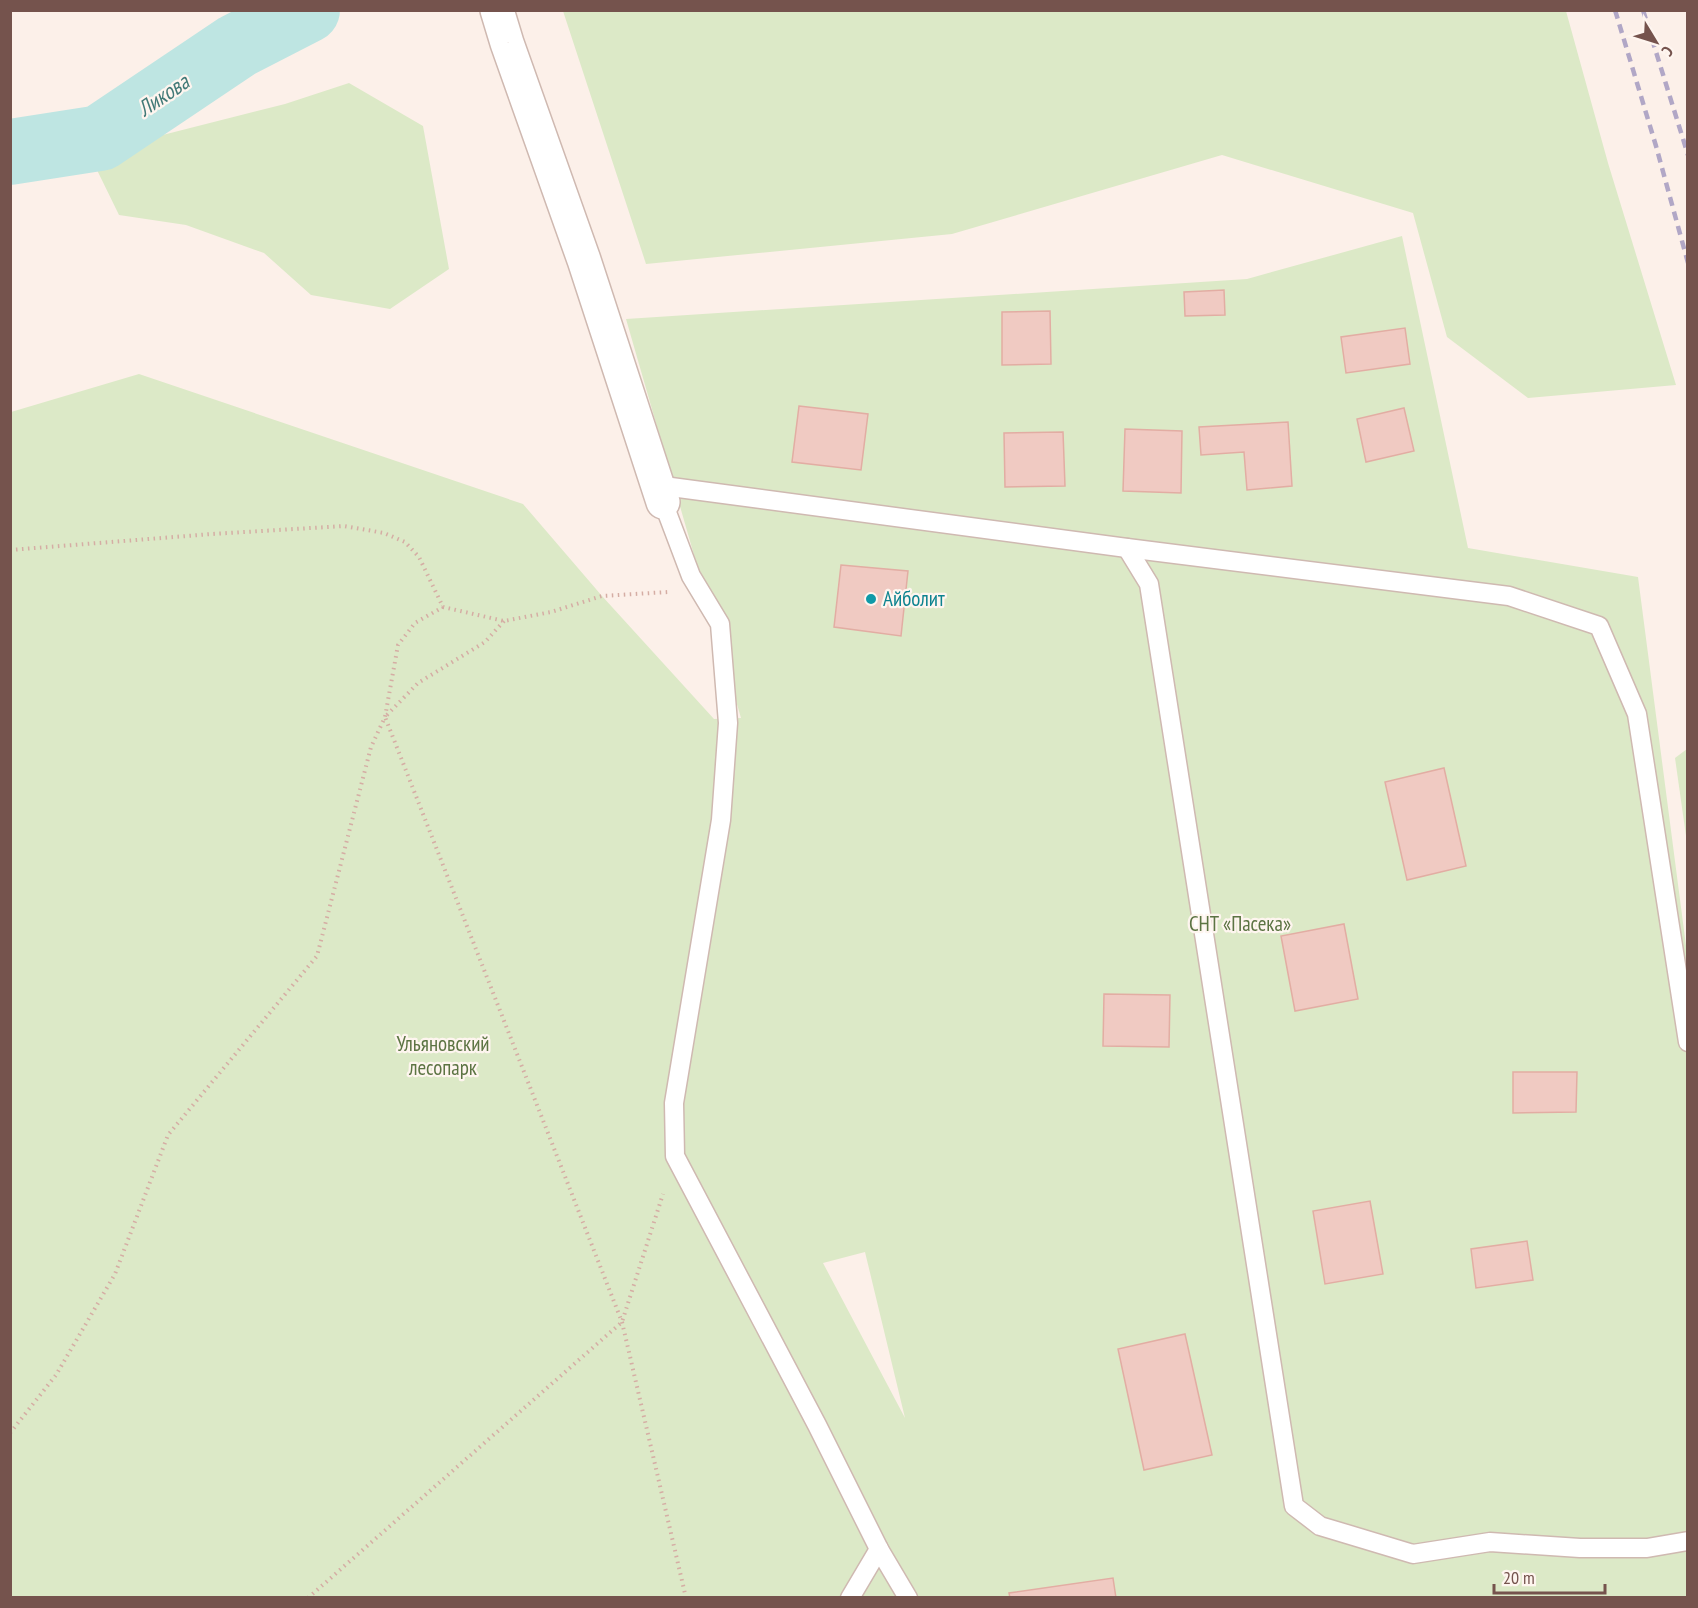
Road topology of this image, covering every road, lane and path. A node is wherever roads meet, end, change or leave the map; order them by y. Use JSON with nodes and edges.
{"nodes":[{"id":1,"x":497,"y":10,"type":"edge"},
{"id":2,"x":660,"y":494,"type":"junction"},
{"id":3,"x":1126,"y":548,"type":"junction"},
{"id":4,"x":10,"y":550,"type":"edge"},
{"id":5,"x":691,"y":576,"type":"junction"},
{"id":6,"x":443,"y":607,"type":"junction"},
{"id":7,"x":504,"y":621,"type":"junction"},
{"id":8,"x":385,"y":717,"type":"junction"},
{"id":9,"x":1688,"y":1042,"type":"edge"},
{"id":10,"x":675,"y":1156,"type":"junction"},
{"id":11,"x":621,"y":1322,"type":"junction"},
{"id":12,"x":10,"y":1433,"type":"edge"},
{"id":13,"x":1688,"y":1541,"type":"edge"},
{"id":14,"x":879,"y":1549,"type":"junction"},
{"id":15,"x":308,"y":1598,"type":"edge"},
{"id":16,"x":686,"y":1598,"type":"edge"},
{"id":17,"x":850,"y":1598,"type":"edge"},
{"id":18,"x":908,"y":1598,"type":"edge"}],
"edges":[{"from":1,"to":2,"type":"street"},
{"from":2,"to":3,"type":"lane"},
{"from":2,"to":5,"type":"lane"},
{"from":3,"to":9,"type":"lane"},
{"from":3,"to":13,"type":"lane"},
{"from":4,"to":6,"type":"path"},
{"from":5,"to":7,"type":"path"},
{"from":5,"to":10,"type":"lane"},
{"from":6,"to":7,"type":"path"},
{"from":6,"to":8,"type":"path"},
{"from":7,"to":8,"type":"path"},
{"from":8,"to":11,"type":"path"},
{"from":8,"to":12,"type":"path"},
{"from":10,"to":11,"type":"path"},
{"from":10,"to":14,"type":"lane"},
{"from":11,"to":15,"type":"path"},
{"from":11,"to":16,"type":"path"},
{"from":14,"to":17,"type":"lane"},
{"from":14,"to":18,"type":"lane"}]}
